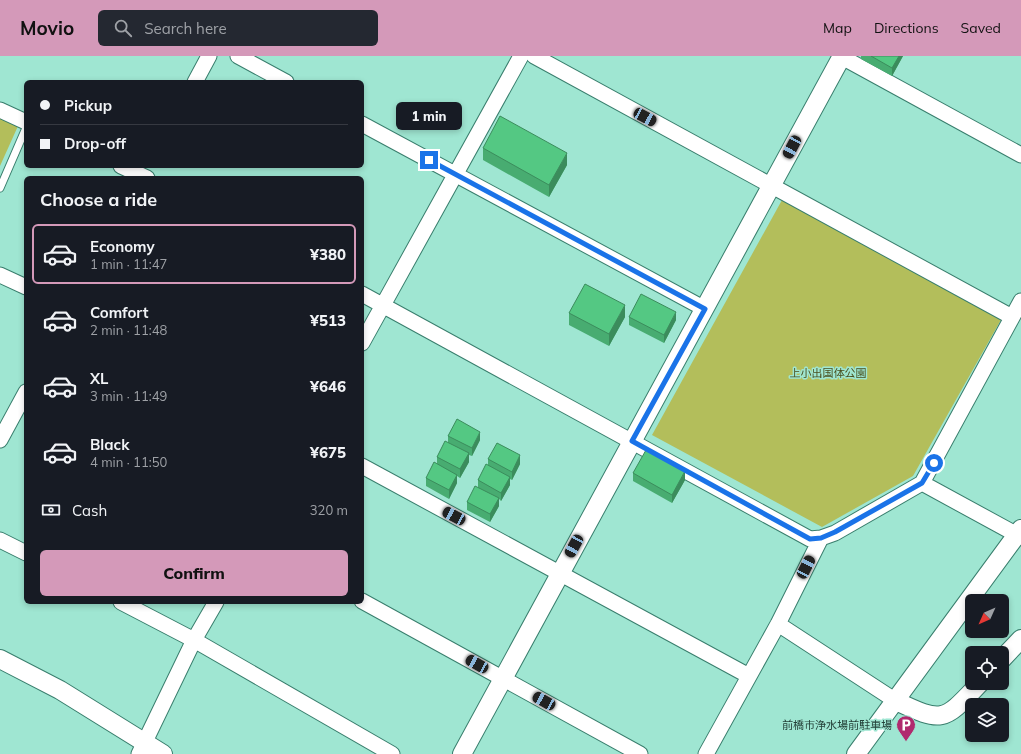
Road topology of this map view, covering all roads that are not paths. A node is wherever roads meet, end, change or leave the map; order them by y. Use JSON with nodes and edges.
{"nodes":[{"id":1,"x":209,"y":56,"type":"edge"},
{"id":2,"x":238,"y":56,"type":"edge"},
{"id":3,"x":521,"y":56,"type":"edge"},
{"id":4,"x":534,"y":56,"type":"edge"},
{"id":5,"x":841,"y":56,"type":"edge"},
{"id":6,"x":196,"y":80,"type":"edge"},
{"id":7,"x":282,"y":80,"type":"edge"},
{"id":8,"x":0,"y":110,"type":"edge"},
{"id":9,"x":24,"y":121,"type":"edge"},
{"id":10,"x":364,"y":125,"type":"edge"},
{"id":11,"x":24,"y":133,"type":"edge"},
{"id":12,"x":1021,"y":155,"type":"edge"},
{"id":13,"x":127,"y":168,"type":"edge"},
{"id":14,"x":455,"y":174,"type":"junction"},
{"id":15,"x":146,"y":175,"type":"edge"},
{"id":16,"x":771,"y":186,"type":"junction"},
{"id":17,"x":0,"y":188,"type":"edge"},
{"id":18,"x":0,"y":275,"type":"edge"},
{"id":19,"x":24,"y":286,"type":"edge"},
{"id":20,"x":364,"y":295,"type":"edge"},
{"id":21,"x":1021,"y":301,"type":"edge"},
{"id":22,"x":383,"y":306,"type":"junction"},
{"id":23,"x":705,"y":309,"type":"junction"},
{"id":24,"x":1012,"y":317,"type":"junction"},
{"id":25,"x":364,"y":339,"type":"edge"},
{"id":26,"x":24,"y":400,"type":"edge"},
{"id":27,"x":20,"y":416,"type":"edge"},
{"id":28,"x":0,"y":440,"type":"edge"},
{"id":29,"x":632,"y":441,"type":"junction"},
{"id":30,"x":364,"y":467,"type":"edge"},
{"id":31,"x":922,"y":483,"type":"junction"},
{"id":32,"x":1020,"y":533,"type":"edge"},
{"id":33,"x":821,"y":538,"type":"junction"},
{"id":34,"x":0,"y":540,"type":"edge"},
{"id":35,"x":24,"y":552,"type":"edge"},
{"id":36,"x":560,"y":573,"type":"junction"},
{"id":37,"x":364,"y":602,"type":"edge"},
{"id":38,"x":125,"y":604,"type":"edge"},
{"id":39,"x":215,"y":604,"type":"edge"},
{"id":40,"x":778,"y":624,"type":"junction"},
{"id":41,"x":1021,"y":639,"type":"edge"},
{"id":42,"x":194,"y":640,"type":"junction"},
{"id":43,"x":1009,"y":652,"type":"edge"},
{"id":44,"x":0,"y":659,"type":"edge"},
{"id":45,"x":749,"y":676,"type":"junction"},
{"id":46,"x":503,"y":678,"type":"junction"},
{"id":47,"x":973,"y":690,"type":"edge"},
{"id":48,"x":896,"y":701,"type":"junction"},
{"id":49,"x":142,"y":748,"type":"edge"},
{"id":50,"x":163,"y":754,"type":"edge"},
{"id":51,"x":392,"y":754,"type":"edge"},
{"id":52,"x":462,"y":754,"type":"edge"},
{"id":53,"x":640,"y":754,"type":"edge"},
{"id":54,"x":706,"y":754,"type":"edge"},
{"id":55,"x":856,"y":754,"type":"edge"}],
"edges":[{"from":1,"to":6,"type":"street"},
{"from":2,"to":7,"type":"street"},
{"from":3,"to":14,"type":"street"},
{"from":4,"to":16,"type":"street"},
{"from":5,"to":12,"type":"street"},
{"from":5,"to":16,"type":"street"},
{"from":8,"to":9,"type":"street"},
{"from":10,"to":14,"type":"street"},
{"from":11,"to":17,"type":"lane"},
{"from":13,"to":15,"type":"street"},
{"from":14,"to":22,"type":"street"},
{"from":14,"to":23,"type":"street"},
{"from":16,"to":23,"type":"street"},
{"from":16,"to":24,"type":"street"},
{"from":18,"to":19,"type":"street"},
{"from":20,"to":22,"type":"street"},
{"from":21,"to":24,"type":"street"},
{"from":22,"to":25,"type":"street"},
{"from":22,"to":29,"type":"street"},
{"from":23,"to":29,"type":"street"},
{"from":24,"to":31,"type":"street"},
{"from":26,"to":27,"type":"street"},
{"from":27,"to":28,"type":"street"},
{"from":29,"to":33,"type":"street"},
{"from":29,"to":36,"type":"street"},
{"from":30,"to":36,"type":"street"},
{"from":31,"to":32,"type":"street"},
{"from":31,"to":33,"type":"street"},
{"from":32,"to":48,"type":"street"},
{"from":33,"to":40,"type":"street"},
{"from":34,"to":35,"type":"street"},
{"from":36,"to":45,"type":"street"},
{"from":36,"to":46,"type":"street"},
{"from":37,"to":46,"type":"street"},
{"from":38,"to":42,"type":"street"},
{"from":39,"to":42,"type":"street"},
{"from":40,"to":45,"type":"street"},
{"from":40,"to":48,"type":"street"},
{"from":41,"to":43,"type":"street"},
{"from":42,"to":49,"type":"street"},
{"from":42,"to":51,"type":"street"},
{"from":44,"to":49,"type":"street"},
{"from":45,"to":54,"type":"street"},
{"from":46,"to":52,"type":"street"},
{"from":46,"to":53,"type":"street"},
{"from":47,"to":48,"type":"street"},
{"from":48,"to":55,"type":"street"},
{"from":49,"to":50,"type":"street"}]}
